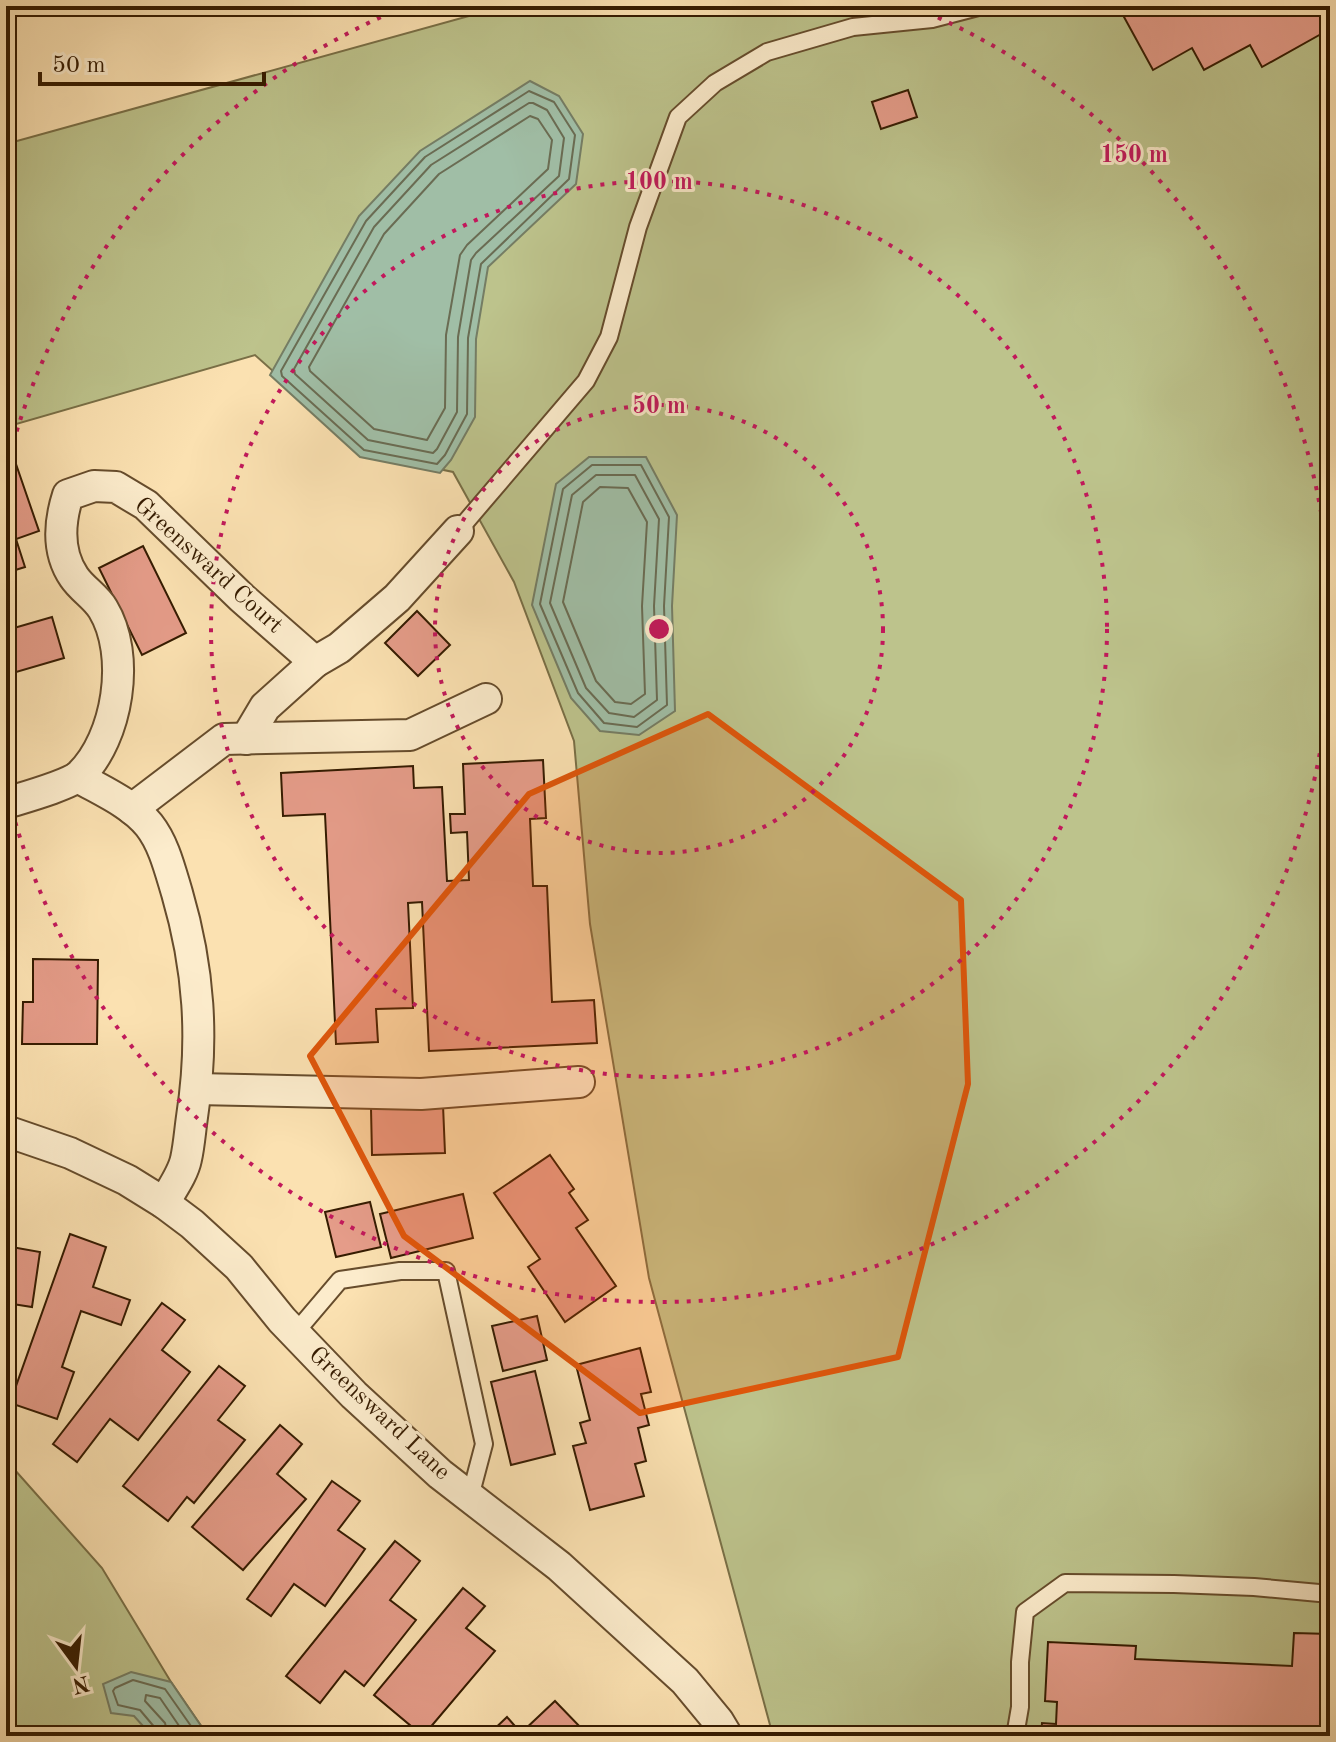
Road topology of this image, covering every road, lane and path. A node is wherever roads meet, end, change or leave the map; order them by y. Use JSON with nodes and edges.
{"nodes":[{"id":1,"x":982,"y":6,"type":"edge"},
{"id":2,"x":458,"y":531,"type":"joint"},
{"id":3,"x":315,"y":662,"type":"junction"},
{"id":4,"x":486,"y":699,"type":"dead end"},
{"id":5,"x":246,"y":739,"type":"junction"},
{"id":6,"x":78,"y":777,"type":"junction"},
{"id":7,"x":6,"y":803,"type":"edge"},
{"id":8,"x":132,"y":809,"type":"junction"},
{"id":9,"x":579,"y":1082,"type":"dead end"},
{"id":10,"x":196,"y":1089,"type":"junction"},
{"id":11,"x":6,"y":1131,"type":"edge"},
{"id":12,"x":164,"y":1203,"type":"junction"},
{"id":13,"x":295,"y":1333,"type":"junction"},
{"id":14,"x":470,"y":1497,"type":"junction"},
{"id":15,"x":1330,"y":1594,"type":"edge"},
{"id":16,"x":727,"y":1736,"type":"edge"},
{"id":17,"x":1015,"y":1736,"type":"edge"}],
"edges":[{"from":1,"to":2,"type":"lane"},
{"from":2,"to":3,"type":"street"},
{"from":3,"to":5,"type":"street"},
{"from":3,"to":6,"type":"street","name":"Greensward Court"},
{"from":4,"to":5,"type":"street"},
{"from":5,"to":8,"type":"street"},
{"from":6,"to":7,"type":"street"},
{"from":6,"to":8,"type":"street"},
{"from":8,"to":10,"type":"street"},
{"from":9,"to":10,"type":"street"},
{"from":10,"to":12,"type":"street"},
{"from":11,"to":12,"type":"street","name":"Greensward Lane"},
{"from":12,"to":13,"type":"street","name":"Greensward Lane"},
{"from":13,"to":14,"type":"street","name":"Greensward Lane"},
{"from":13,"to":14,"type":"lane"},
{"from":14,"to":16,"type":"street","name":"Greensward Lane"},
{"from":15,"to":17,"type":"lane"}]}
